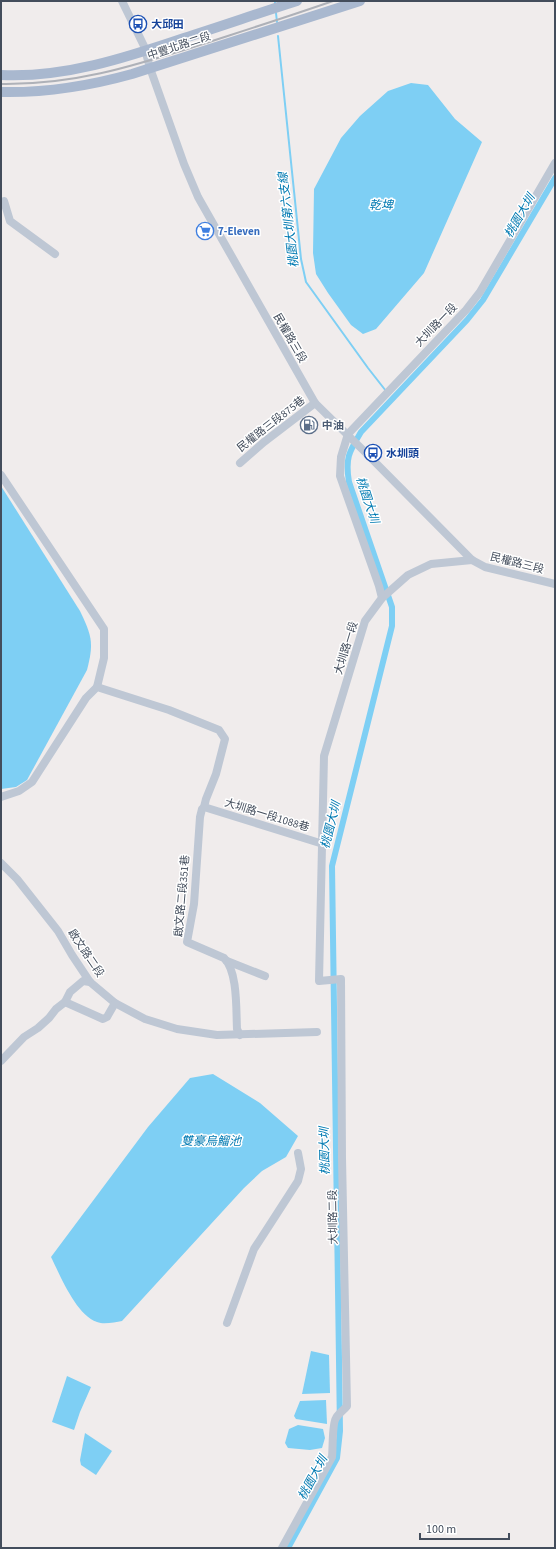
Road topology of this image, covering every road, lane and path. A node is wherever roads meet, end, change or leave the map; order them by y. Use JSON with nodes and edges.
{"nodes":[{"id":1,"x":122,"y":1,"type":"edge"},
{"id":2,"x":297,"y":1,"type":"edge"},
{"id":3,"x":360,"y":1,"type":"edge"},
{"id":4,"x":146,"y":51,"type":"junction"},
{"id":5,"x":150,"y":68,"type":"junction"},
{"id":6,"x":1,"y":75,"type":"edge"},
{"id":7,"x":1,"y":92,"type":"edge"},
{"id":8,"x":555,"y":163,"type":"edge"},
{"id":9,"x":4,"y":201,"type":"dead end"},
{"id":10,"x":55,"y":254,"type":"dead end"},
{"id":11,"x":315,"y":403,"type":"junction"},
{"id":12,"x":348,"y":434,"type":"junction"},
{"id":13,"x":240,"y":463,"type":"dead end"},
{"id":14,"x":1,"y":475,"type":"edge"},
{"id":15,"x":472,"y":560,"type":"junction"},
{"id":16,"x":555,"y":584,"type":"edge"},
{"id":17,"x":385,"y":595,"type":"junction"},
{"id":18,"x":97,"y":687,"type":"junction"},
{"id":19,"x":1,"y":797,"type":"edge"},
{"id":20,"x":204,"y":807,"type":"junction"},
{"id":21,"x":323,"y":844,"type":"junction"},
{"id":22,"x":1,"y":863,"type":"edge"},
{"id":23,"x":227,"y":961,"type":"junction"},
{"id":24,"x":265,"y":976,"type":"dead end"},
{"id":25,"x":342,"y":979,"type":"joint"},
{"id":26,"x":90,"y":982,"type":"junction"},
{"id":27,"x":65,"y":1002,"type":"junction"},
{"id":28,"x":115,"y":1003,"type":"junction"},
{"id":29,"x":316,"y":1032,"type":"dead end"},
{"id":30,"x":240,"y":1035,"type":"junction"},
{"id":31,"x":1,"y":1061,"type":"edge"},
{"id":32,"x":298,"y":1153,"type":"dead end"},
{"id":33,"x":227,"y":1323,"type":"dead end"},
{"id":34,"x":282,"y":1548,"type":"edge"}],
"edges":[{"from":1,"to":4,"type":"street","name":"民權路三段"},
{"from":2,"to":4,"type":"main road","name":"中豐北路二段"},
{"from":3,"to":5,"type":"main road","name":"中豐北路二段"},
{"from":4,"to":5,"type":"street","name":"民權路三段"},
{"from":4,"to":6,"type":"main road","name":"中豐北路二段"},
{"from":5,"to":7,"type":"main road","name":"中豐北路二段"},
{"from":5,"to":11,"type":"street","name":"民權路三段"},
{"from":8,"to":12,"type":"street","name":"大圳路一段"},
{"from":9,"to":10,"type":"street"},
{"from":11,"to":12,"type":"street","name":"民權路三段"},
{"from":11,"to":13,"type":"street","name":"民權路三段875巷"},
{"from":12,"to":15,"type":"street","name":"民權路三段"},
{"from":12,"to":17,"type":"street","name":"大圳路一段"},
{"from":14,"to":18,"type":"street"},
{"from":15,"to":16,"type":"street","name":"民權路三段"},
{"from":15,"to":17,"type":"street"},
{"from":17,"to":21,"type":"street","name":"大圳路一段"},
{"from":18,"to":19,"type":"street"},
{"from":18,"to":20,"type":"street"},
{"from":20,"to":21,"type":"street","name":"大圳路一段1088巷"},
{"from":20,"to":23,"type":"street","name":"啟文路二段351巷"},
{"from":21,"to":25,"type":"street","name":"大圳路一段"},
{"from":22,"to":26,"type":"street","name":"啟文路二段"},
{"from":23,"to":24,"type":"street"},
{"from":23,"to":30,"type":"street"},
{"from":25,"to":34,"type":"street","name":"大圳路二段"},
{"from":26,"to":27,"type":"street"},
{"from":26,"to":28,"type":"street","name":"啟文路二段"},
{"from":27,"to":28,"type":"street"},
{"from":27,"to":31,"type":"street"},
{"from":28,"to":30,"type":"street","name":"啟文路二段"},
{"from":29,"to":30,"type":"street","name":"啟文路二段"},
{"from":32,"to":33,"type":"street"}]}
